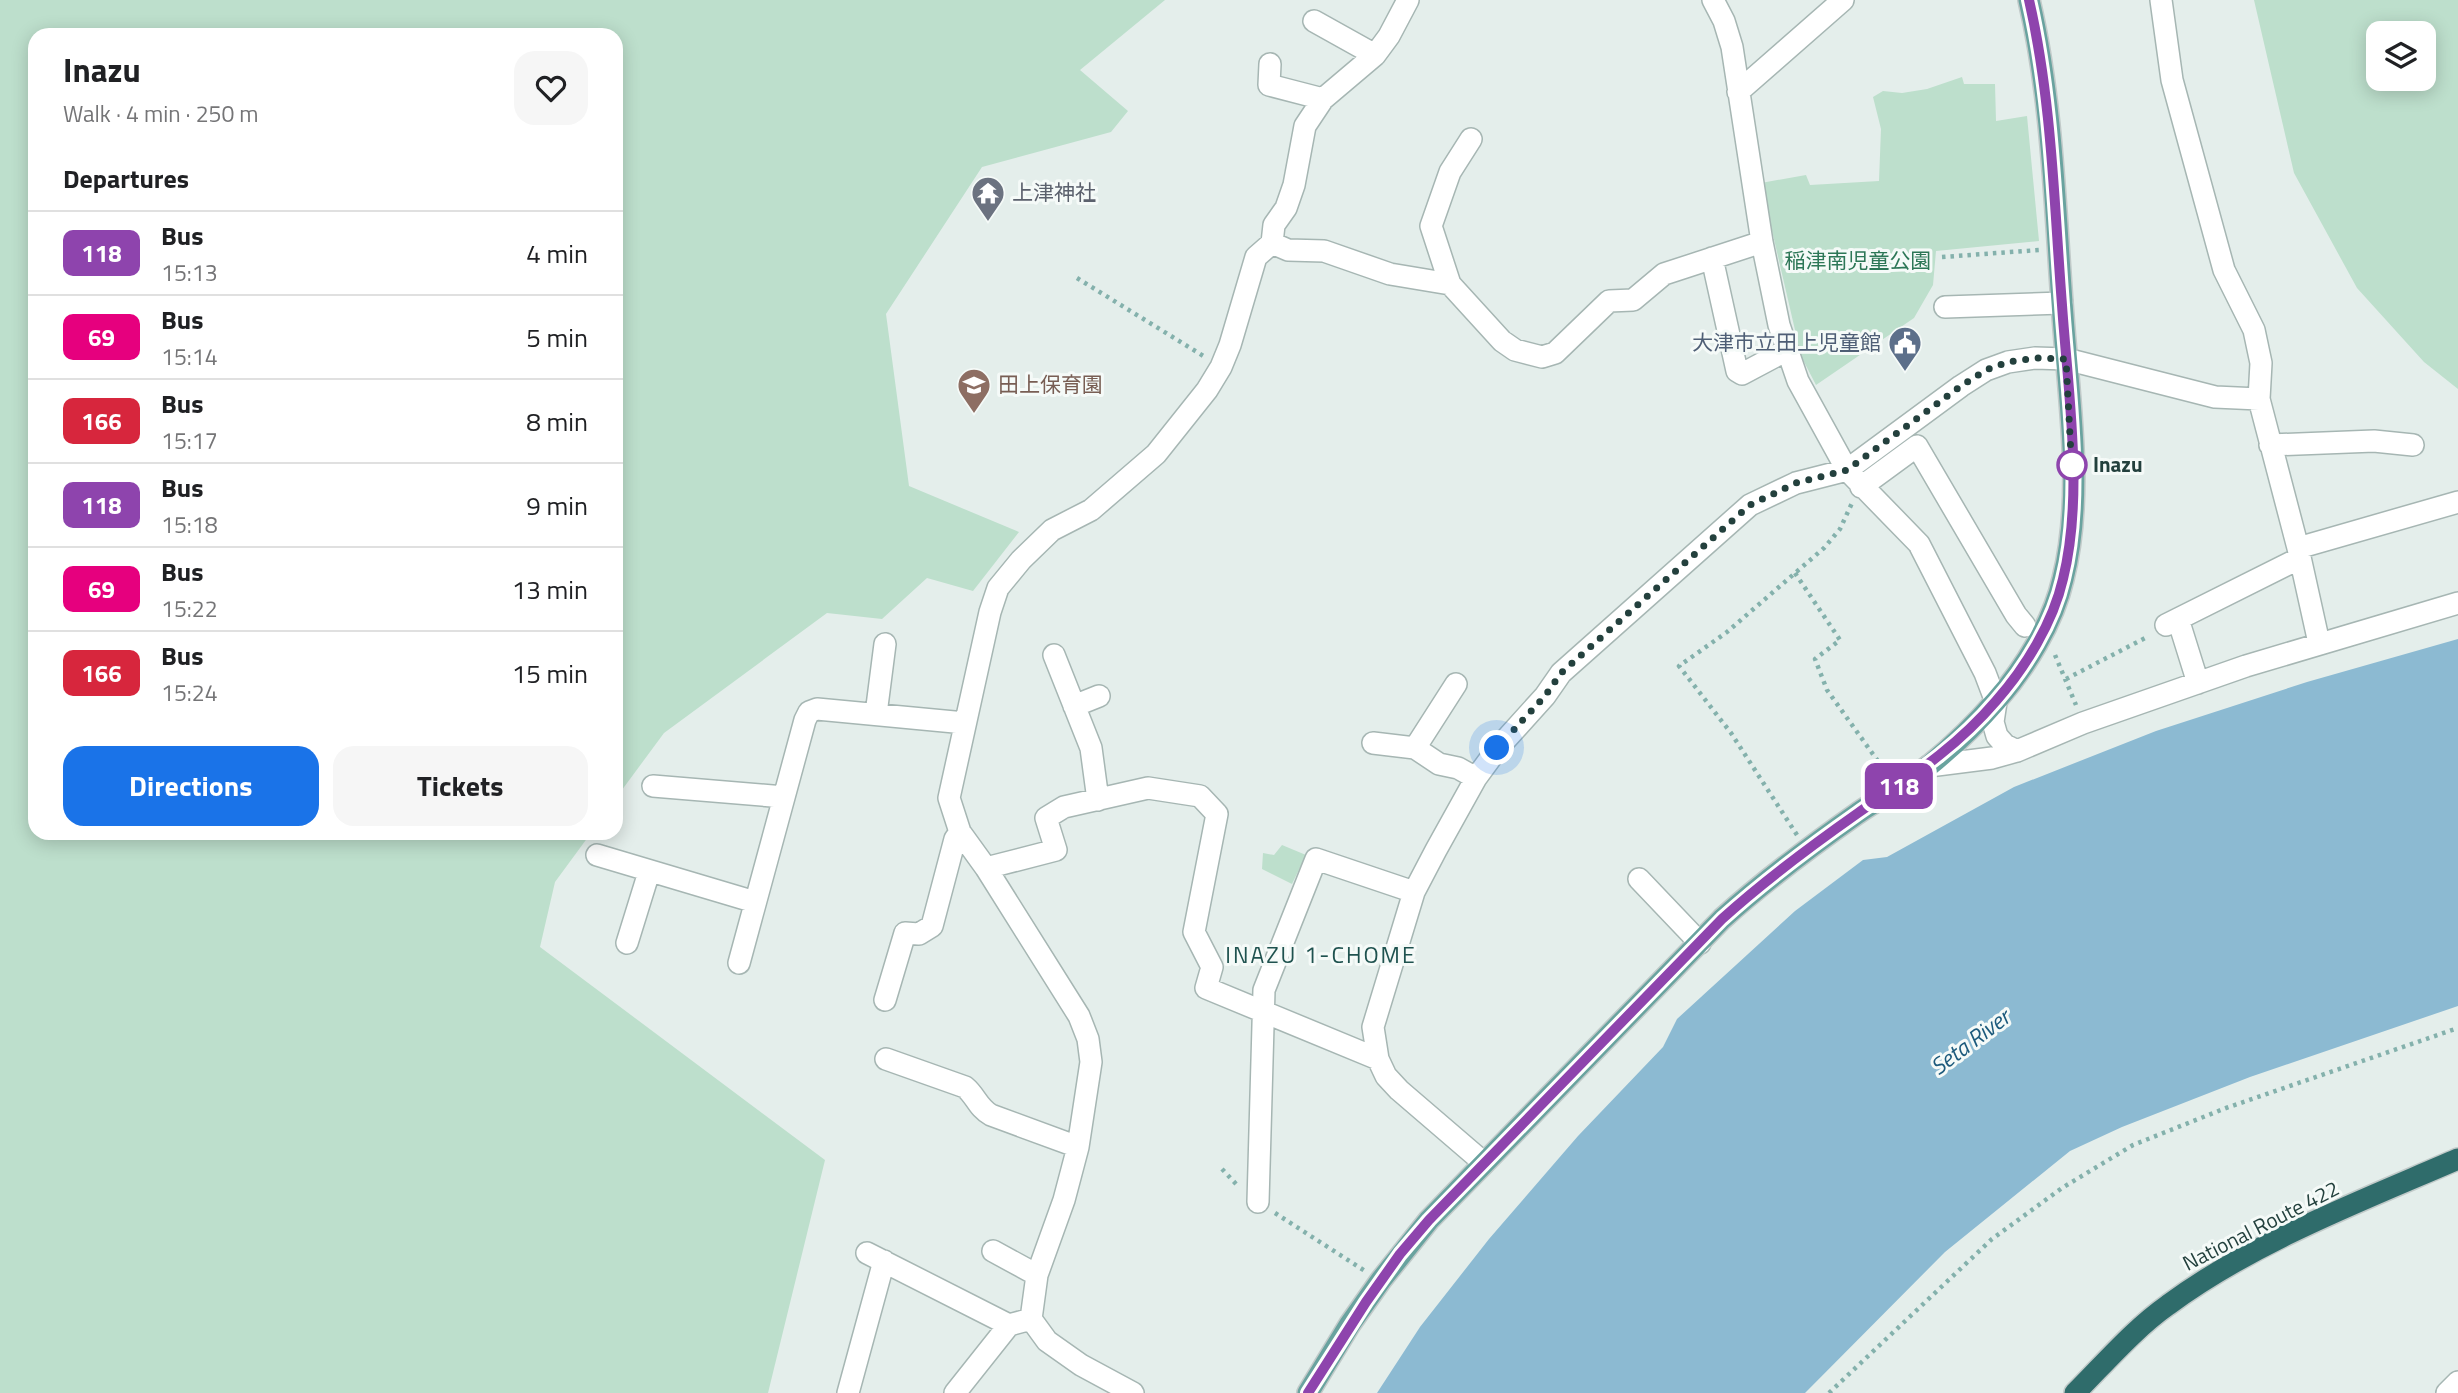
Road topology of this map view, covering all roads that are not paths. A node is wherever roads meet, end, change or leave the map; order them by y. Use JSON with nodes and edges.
{"nodes":[{"id":1,"x":1408,"y":0,"type":"edge"},
{"id":2,"x":1713,"y":0,"type":"edge"},
{"id":3,"x":1843,"y":0,"type":"edge"},
{"id":4,"x":2029,"y":0,"type":"edge"},
{"id":5,"x":2161,"y":0,"type":"edge"},
{"id":6,"x":1314,"y":21,"type":"dead end"},
{"id":7,"x":1375,"y":55,"type":"junction"},
{"id":8,"x":1270,"y":64,"type":"dead end"},
{"id":9,"x":1738,"y":92,"type":"junction"},
{"id":10,"x":1323,"y":99,"type":"junction"},
{"id":11,"x":1471,"y":139,"type":"dead end"},
{"id":12,"x":1272,"y":243,"type":"junction"},
{"id":13,"x":1762,"y":243,"type":"junction"},
{"id":14,"x":1713,"y":258,"type":"junction"},
{"id":15,"x":1450,"y":284,"type":"junction"},
{"id":16,"x":2062,"y":303,"type":"junction"},
{"id":17,"x":1945,"y":307,"type":"dead end"},
{"id":18,"x":1788,"y":355,"type":"junction"},
{"id":19,"x":2066,"y":359,"type":"junction"},
{"id":20,"x":1734,"y":392,"type":"dead end"},
{"id":21,"x":2259,"y":399,"type":"junction"},
{"id":22,"x":2270,"y":445,"type":"junction"},
{"id":23,"x":2413,"y":445,"type":"dead end"},
{"id":24,"x":1847,"y":470,"type":"junction"},
{"id":25,"x":1861,"y":487,"type":"junction"},
{"id":26,"x":2458,"y":502,"type":"edge"},
{"id":27,"x":2299,"y":553,"type":"junction"},
{"id":28,"x":2458,"y":603,"type":"edge"},
{"id":29,"x":2033,"y":630,"type":"junction"},
{"id":30,"x":885,"y":643,"type":"dead end"},
{"id":31,"x":2319,"y":643,"type":"junction"},
{"id":32,"x":1054,"y":655,"type":"dead end"},
{"id":33,"x":2198,"y":683,"type":"junction"},
{"id":34,"x":1456,"y":684,"type":"dead end"},
{"id":35,"x":1099,"y":696,"type":"dead end"},
{"id":36,"x":1996,"y":702,"type":"junction"},
{"id":37,"x":1074,"y":706,"type":"junction"},
{"id":38,"x":876,"y":715,"type":"junction"},
{"id":39,"x":965,"y":723,"type":"junction"},
{"id":40,"x":1373,"y":743,"type":"dead end"},
{"id":41,"x":1415,"y":748,"type":"junction"},
{"id":42,"x":2017,"y":751,"type":"junction"},
{"id":43,"x":1929,"y":766,"type":"junction"},
{"id":44,"x":1476,"y":778,"type":"junction"},
{"id":45,"x":653,"y":786,"type":"dead end"},
{"id":46,"x":784,"y":797,"type":"junction"},
{"id":47,"x":1098,"y":800,"type":"junction"},
{"id":48,"x":960,"y":832,"type":"junction"},
{"id":49,"x":597,"y":855,"type":"dead end"},
{"id":50,"x":986,"y":868,"type":"junction"},
{"id":51,"x":649,"y":872,"type":"junction"},
{"id":52,"x":1639,"y":879,"type":"dead end"},
{"id":53,"x":1414,"y":892,"type":"junction"},
{"id":54,"x":755,"y":902,"type":"junction"},
{"id":55,"x":627,"y":943,"type":"dead end"},
{"id":56,"x":1700,"y":943,"type":"junction"},
{"id":57,"x":739,"y":963,"type":"dead end"},
{"id":58,"x":885,"y":1000,"type":"dead end"},
{"id":59,"x":1264,"y":1012,"type":"junction"},
{"id":60,"x":886,"y":1059,"type":"dead end"},
{"id":61,"x":1378,"y":1059,"type":"junction"},
{"id":62,"x":1078,"y":1147,"type":"junction"},
{"id":63,"x":2458,"y":1159,"type":"edge"},
{"id":64,"x":1484,"y":1163,"type":"junction"},
{"id":65,"x":1258,"y":1202,"type":"road end"},
{"id":66,"x":993,"y":1251,"type":"dead end"},
{"id":67,"x":1037,"y":1275,"type":"junction"},
{"id":68,"x":1031,"y":1319,"type":"junction"},
{"id":69,"x":1009,"y":1325,"type":"junction"},
{"id":70,"x":2458,"y":1382,"type":"edge"},
{"id":71,"x":848,"y":1393,"type":"edge"},
{"id":72,"x":956,"y":1393,"type":"edge"},
{"id":73,"x":1133,"y":1393,"type":"edge"},
{"id":74,"x":1308,"y":1393,"type":"edge"},
{"id":75,"x":2075,"y":1393,"type":"edge"},
{"id":76,"x":2447,"y":1393,"type":"edge"}],
"edges":[{"from":1,"to":7,"type":"street"},
{"from":2,"to":9,"type":"street"},
{"from":3,"to":9,"type":"street"},
{"from":4,"to":16,"type":"main road"},
{"from":5,"to":21,"type":"street"},
{"from":6,"to":7,"type":"street"},
{"from":7,"to":10,"type":"street"},
{"from":8,"to":10,"type":"street"},
{"from":9,"to":13,"type":"street"},
{"from":10,"to":12,"type":"street"},
{"from":11,"to":15,"type":"street"},
{"from":12,"to":15,"type":"street"},
{"from":12,"to":39,"type":"street"},
{"from":13,"to":14,"type":"street"},
{"from":13,"to":18,"type":"street"},
{"from":14,"to":15,"type":"street"},
{"from":14,"to":18,"type":"street"},
{"from":16,"to":17,"type":"street"},
{"from":16,"to":19,"type":"main road"},
{"from":18,"to":20,"type":"street"},
{"from":18,"to":24,"type":"street"},
{"from":19,"to":21,"type":"street"},
{"from":19,"to":24,"type":"street"},
{"from":19,"to":29,"type":"main road"},
{"from":21,"to":22,"type":"street"},
{"from":22,"to":23,"type":"street"},
{"from":22,"to":27,"type":"street"},
{"from":24,"to":25,"type":"street"},
{"from":24,"to":44,"type":"street"},
{"from":25,"to":29,"type":"street"},
{"from":25,"to":36,"type":"street"},
{"from":26,"to":27,"type":"street"},
{"from":27,"to":31,"type":"street"},
{"from":27,"to":33,"type":"street"},
{"from":28,"to":31,"type":"street"},
{"from":29,"to":36,"type":"main road"},
{"from":30,"to":38,"type":"street"},
{"from":31,"to":33,"type":"street"},
{"from":32,"to":37,"type":"street"},
{"from":33,"to":42,"type":"street"},
{"from":34,"to":41,"type":"street"},
{"from":35,"to":37,"type":"street"},
{"from":36,"to":42,"type":"street"},
{"from":36,"to":43,"type":"main road"},
{"from":37,"to":47,"type":"street"},
{"from":38,"to":39,"type":"street"},
{"from":38,"to":46,"type":"street"},
{"from":39,"to":48,"type":"street"},
{"from":40,"to":41,"type":"street"},
{"from":41,"to":44,"type":"street"},
{"from":42,"to":43,"type":"street"},
{"from":43,"to":56,"type":"main road"},
{"from":44,"to":53,"type":"street"},
{"from":45,"to":46,"type":"street"},
{"from":46,"to":54,"type":"street"},
{"from":47,"to":50,"type":"street"},
{"from":47,"to":59,"type":"street"},
{"from":48,"to":50,"type":"street"},
{"from":48,"to":58,"type":"street"},
{"from":49,"to":51,"type":"street"},
{"from":50,"to":62,"type":"street"},
{"from":51,"to":54,"type":"street"},
{"from":51,"to":55,"type":"street"},
{"from":52,"to":56,"type":"street"},
{"from":53,"to":59,"type":"street"},
{"from":53,"to":61,"type":"street"},
{"from":54,"to":57,"type":"street"},
{"from":56,"to":64,"type":"main road"},
{"from":59,"to":61,"type":"street"},
{"from":59,"to":65,"type":"street"},
{"from":60,"to":62,"type":"street"},
{"from":61,"to":64,"type":"street"},
{"from":62,"to":67,"type":"street"},
{"from":63,"to":75,"type":"highway","name":"National Route 422"},
{"from":64,"to":74,"type":"main road"},
{"from":66,"to":67,"type":"street"},
{"from":67,"to":68,"type":"street"},
{"from":68,"to":69,"type":"street"},
{"from":68,"to":73,"type":"street"},
{"from":69,"to":71,"type":"street"},
{"from":69,"to":72,"type":"street"},
{"from":70,"to":76,"type":"street"}]}
